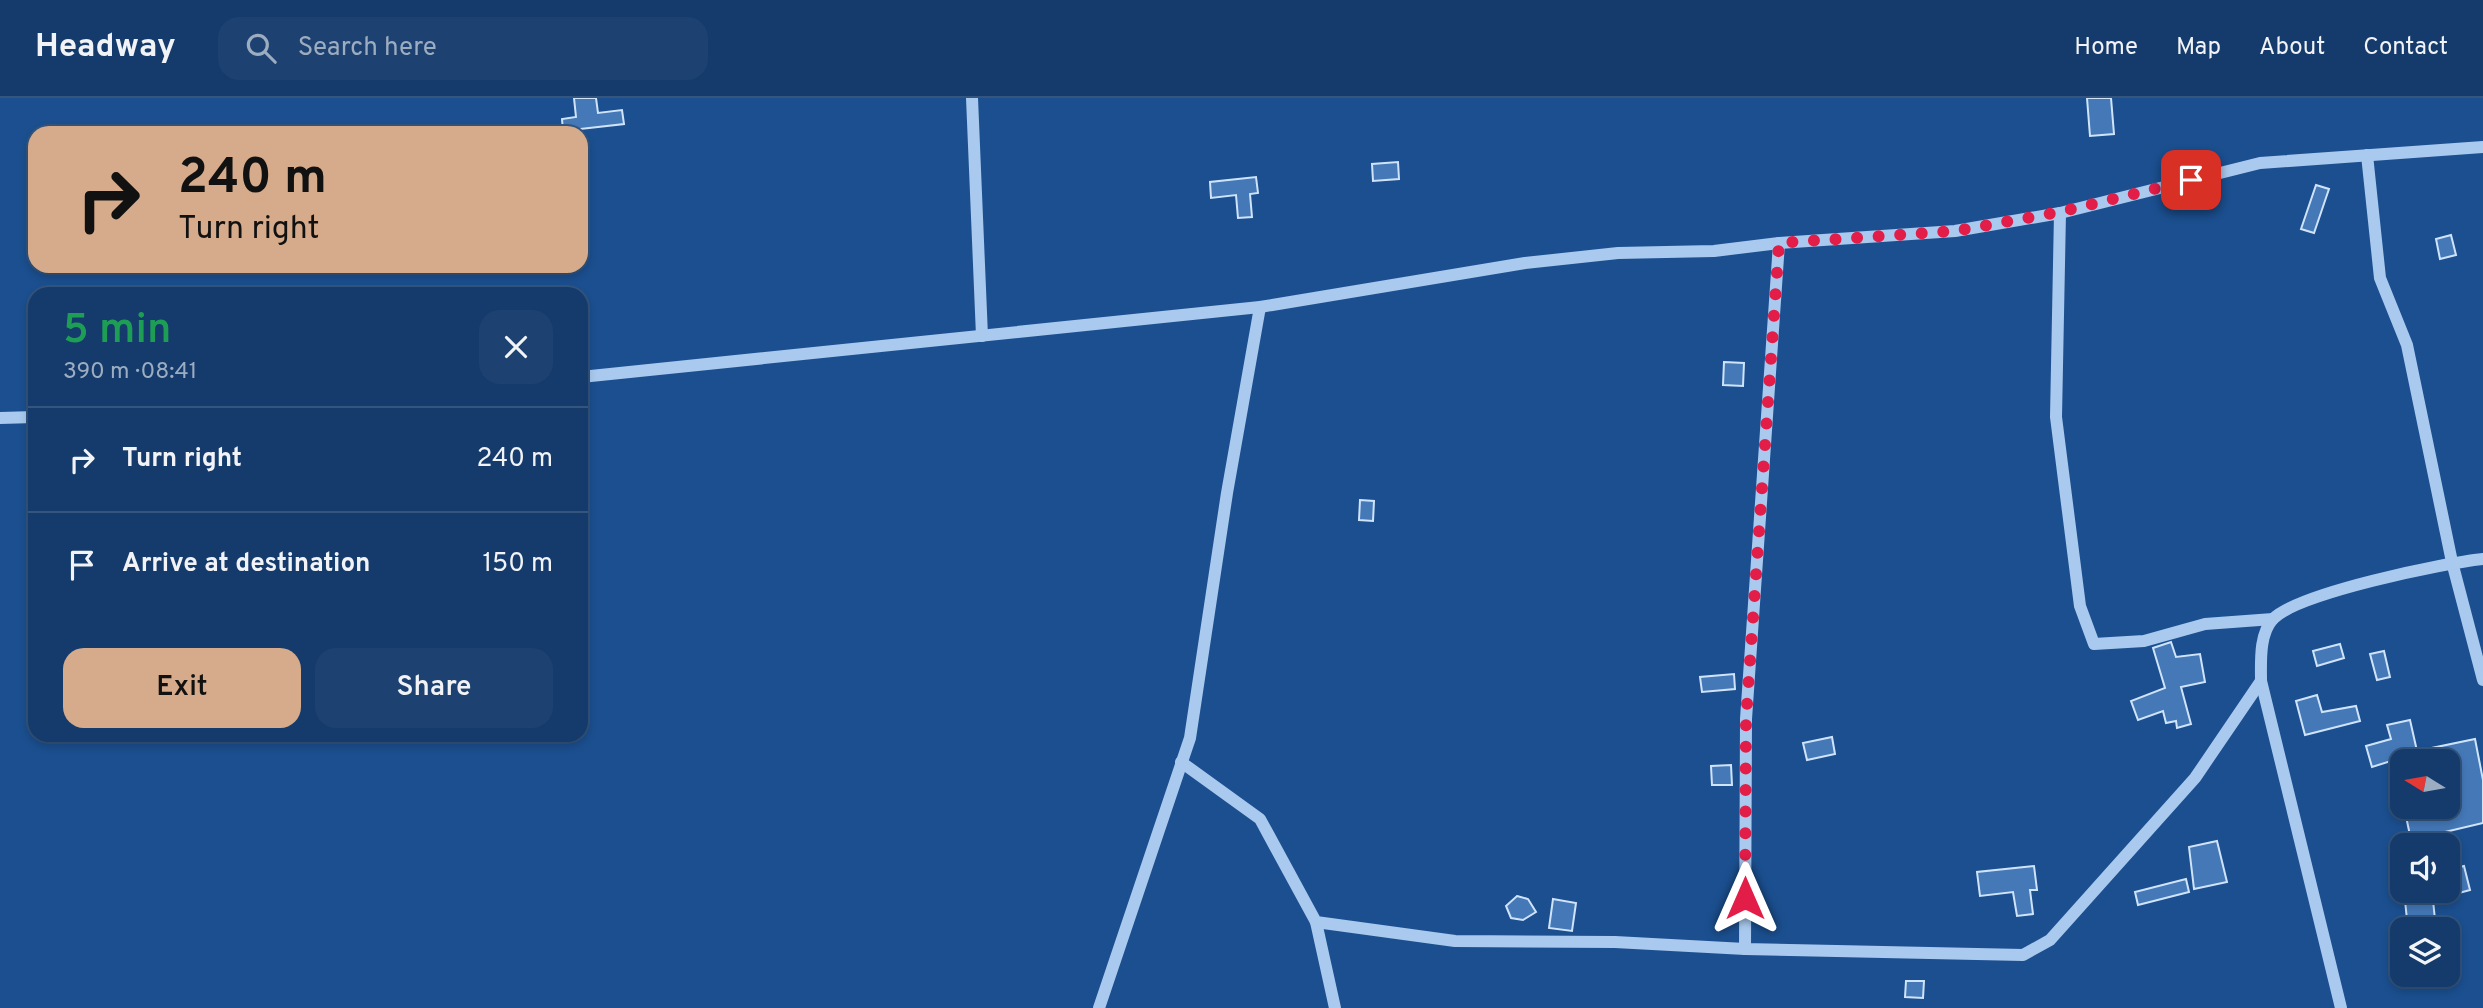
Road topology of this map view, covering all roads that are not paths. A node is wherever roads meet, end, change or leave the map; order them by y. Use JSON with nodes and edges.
{"nodes":[{"id":1,"x":972,"y":98,"type":"edge"},
{"id":2,"x":2483,"y":147,"type":"edge"},
{"id":3,"x":2367,"y":155,"type":"junction"},
{"id":4,"x":2060,"y":212,"type":"junction"},
{"id":5,"x":1779,"y":243,"type":"junction"},
{"id":6,"x":1260,"y":307,"type":"junction"},
{"id":7,"x":982,"y":336,"type":"junction"},
{"id":8,"x":588,"y":376,"type":"edge"},
{"id":9,"x":28,"y":417,"type":"edge"},
{"id":10,"x":0,"y":418,"type":"edge"},
{"id":11,"x":2483,"y":559,"type":"edge"},
{"id":12,"x":2452,"y":562,"type":"junction"},
{"id":13,"x":2273,"y":619,"type":"junction"},
{"id":14,"x":2483,"y":680,"type":"edge"},
{"id":15,"x":2261,"y":681,"type":"junction"},
{"id":16,"x":1181,"y":762,"type":"junction"},
{"id":17,"x":1316,"y":922,"type":"junction"},
{"id":18,"x":1745,"y":949,"type":"junction"},
{"id":19,"x":1099,"y":1008,"type":"edge"},
{"id":20,"x":1335,"y":1008,"type":"edge"},
{"id":21,"x":2339,"y":1008,"type":"edge"}],
"edges":[{"from":1,"to":7,"type":"street"},
{"from":2,"to":3,"type":"street"},
{"from":3,"to":4,"type":"street"},
{"from":3,"to":12,"type":"street"},
{"from":4,"to":5,"type":"street"},
{"from":4,"to":13,"type":"street"},
{"from":5,"to":6,"type":"street"},
{"from":5,"to":18,"type":"street"},
{"from":6,"to":7,"type":"street"},
{"from":6,"to":16,"type":"street"},
{"from":7,"to":8,"type":"street"},
{"from":9,"to":10,"type":"street"},
{"from":11,"to":12,"type":"street"},
{"from":12,"to":13,"type":"street"},
{"from":12,"to":14,"type":"street"},
{"from":13,"to":15,"type":"street"},
{"from":15,"to":18,"type":"street"},
{"from":15,"to":21,"type":"street"},
{"from":16,"to":17,"type":"street"},
{"from":16,"to":19,"type":"street"},
{"from":17,"to":18,"type":"street"},
{"from":17,"to":20,"type":"street"}]}
